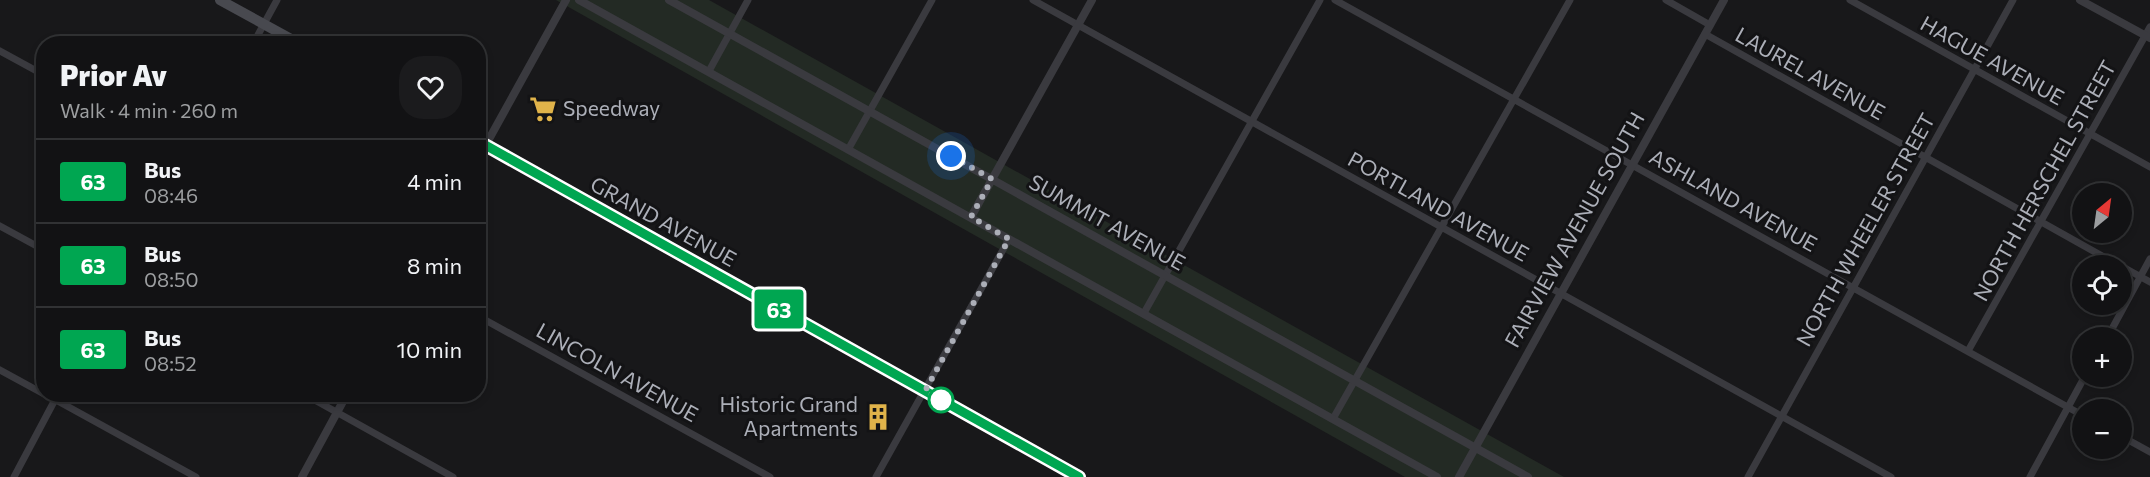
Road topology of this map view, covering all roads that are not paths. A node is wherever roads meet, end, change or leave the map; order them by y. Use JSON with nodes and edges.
{"nodes":[{"id":1,"x":220,"y":0,"type":"edge"},
{"id":2,"x":277,"y":0,"type":"edge"},
{"id":3,"x":566,"y":0,"type":"edge"},
{"id":4,"x":579,"y":0,"type":"edge"},
{"id":5,"x":669,"y":0,"type":"edge"},
{"id":6,"x":748,"y":0,"type":"edge"},
{"id":7,"x":932,"y":0,"type":"edge"},
{"id":8,"x":1033,"y":0,"type":"edge"},
{"id":9,"x":1092,"y":0,"type":"edge"},
{"id":10,"x":1320,"y":0,"type":"edge"},
{"id":11,"x":1335,"y":0,"type":"edge"},
{"id":12,"x":1570,"y":0,"type":"edge"},
{"id":13,"x":1666,"y":0,"type":"edge"},
{"id":14,"x":1724,"y":0,"type":"edge"},
{"id":15,"x":1850,"y":0,"type":"edge"},
{"id":16,"x":2013,"y":0,"type":"edge"},
{"id":17,"x":2080,"y":0,"type":"edge"},
{"id":18,"x":264,"y":23,"type":"junction"},
{"id":19,"x":1078,"y":25,"type":"junction"},
{"id":20,"x":1710,"y":25,"type":"junction"},
{"id":21,"x":2150,"y":27,"type":"edge"},
{"id":22,"x":728,"y":33,"type":"junction"},
{"id":23,"x":1705,"y":34,"type":"junction"},
{"id":24,"x":257,"y":36,"type":"edge"},
{"id":25,"x":286,"y":36,"type":"edge"},
{"id":26,"x":2147,"y":37,"type":"edge"},
{"id":27,"x":0,"y":51,"type":"edge"},
{"id":28,"x":709,"y":70,"type":"junction"},
{"id":29,"x":1974,"y":70,"type":"junction"},
{"id":30,"x":36,"y":71,"type":"edge"},
{"id":31,"x":1513,"y":100,"type":"junction"},
{"id":32,"x":869,"y":111,"type":"junction"},
{"id":33,"x":1252,"y":122,"type":"junction"},
{"id":34,"x":2089,"y":134,"type":"junction"},
{"id":35,"x":486,"y":136,"type":"edge"},
{"id":36,"x":486,"y":145,"type":"edge"},
{"id":37,"x":849,"y":148,"type":"junction"},
{"id":38,"x":1925,"y":157,"type":"junction"},
{"id":39,"x":1632,"y":164,"type":"junction"},
{"id":40,"x":2150,"y":167,"type":"edge"},
{"id":41,"x":992,"y":179,"type":"junction"},
{"id":42,"x":971,"y":217,"type":"junction"},
{"id":43,"x":2040,"y":222,"type":"junction"},
{"id":44,"x":0,"y":226,"type":"edge"},
{"id":45,"x":1441,"y":227,"type":"junction"},
{"id":46,"x":1009,"y":239,"type":"junction"},
{"id":47,"x":36,"y":246,"type":"edge"},
{"id":48,"x":2101,"y":255,"type":"edge"},
{"id":49,"x":2150,"y":259,"type":"edge"},
{"id":50,"x":2132,"y":272,"type":"edge"},
{"id":51,"x":1165,"y":276,"type":"junction"},
{"id":52,"x":2140,"y":277,"type":"junction"},
{"id":53,"x":2150,"y":282,"type":"edge"},
{"id":54,"x":1853,"y":287,"type":"junction"},
{"id":55,"x":1561,"y":292,"type":"junction"},
{"id":56,"x":1144,"y":313,"type":"junction"},
{"id":57,"x":486,"y":320,"type":"edge"},
{"id":58,"x":2113,"y":327,"type":"edge"},
{"id":59,"x":1968,"y":351,"type":"junction"},
{"id":60,"x":0,"y":370,"type":"edge"},
{"id":61,"x":1354,"y":382,"type":"junction"},
{"id":62,"x":2079,"y":387,"type":"edge"},
{"id":63,"x":36,"y":390,"type":"edge"},
{"id":64,"x":925,"y":391,"type":"junction"},
{"id":65,"x":54,"y":402,"type":"edge"},
{"id":66,"x":66,"y":402,"type":"edge"},
{"id":67,"x":318,"y":402,"type":"edge"},
{"id":68,"x":343,"y":402,"type":"edge"},
{"id":69,"x":2068,"y":408,"type":"junction"},
{"id":70,"x":2072,"y":410,"type":"edge"},
{"id":71,"x":337,"y":413,"type":"junction"},
{"id":72,"x":1781,"y":415,"type":"junction"},
{"id":73,"x":1334,"y":417,"type":"junction"},
{"id":74,"x":2132,"y":442,"type":"edge"},
{"id":75,"x":1475,"y":447,"type":"junction"},
{"id":76,"x":2150,"y":452,"type":"edge"},
{"id":77,"x":14,"y":477,"type":"edge"},
{"id":78,"x":196,"y":477,"type":"edge"},
{"id":79,"x":302,"y":477,"type":"edge"},
{"id":80,"x":453,"y":477,"type":"edge"},
{"id":81,"x":770,"y":477,"type":"edge"},
{"id":82,"x":876,"y":477,"type":"edge"},
{"id":83,"x":1079,"y":477,"type":"edge"},
{"id":84,"x":1437,"y":477,"type":"edge"},
{"id":85,"x":1459,"y":477,"type":"edge"},
{"id":86,"x":1528,"y":477,"type":"edge"},
{"id":87,"x":1748,"y":477,"type":"edge"},
{"id":88,"x":1892,"y":477,"type":"edge"},
{"id":89,"x":2030,"y":477,"type":"edge"}],
"edges":[{"from":1,"to":18,"type":"main road"},
{"from":2,"to":18,"type":"street"},
{"from":3,"to":35,"type":"street"},
{"from":4,"to":28,"type":"street"},
{"from":5,"to":22,"type":"street","name":"SUMMIT AVENUE"},
{"from":6,"to":22,"type":"street"},
{"from":7,"to":32,"type":"street"},
{"from":8,"to":19,"type":"street","name":"PORTLAND AVENUE"},
{"from":9,"to":19,"type":"street"},
{"from":10,"to":33,"type":"street"},
{"from":11,"to":31,"type":"street","name":"ASHLAND AVENUE"},
{"from":12,"to":31,"type":"street"},
{"from":13,"to":20,"type":"street","name":"LAUREL AVENUE"},
{"from":14,"to":20,"type":"street","name":"FAIRVIEW AVENUE SOUTH"},
{"from":15,"to":29,"type":"street","name":"HAGUE AVENUE"},
{"from":16,"to":29,"type":"street","name":"NORTH WHEELER STREET"},
{"from":17,"to":26,"type":"street"},
{"from":18,"to":24,"type":"street"},
{"from":18,"to":25,"type":"main road"},
{"from":19,"to":33,"type":"street","name":"PORTLAND AVENUE"},
{"from":19,"to":41,"type":"street"},
{"from":20,"to":23,"type":"street","name":"FAIRVIEW AVENUE SOUTH"},
{"from":21,"to":26,"type":"street","name":"NORTH HERSCHEL STREET"},
{"from":22,"to":28,"type":"street"},
{"from":22,"to":32,"type":"street","name":"SUMMIT AVENUE"},
{"from":23,"to":38,"type":"street","name":"LAUREL AVENUE"},
{"from":23,"to":39,"type":"street","name":"FAIRVIEW AVENUE SOUTH"},
{"from":26,"to":34,"type":"street","name":"NORTH HERSCHEL STREET"},
{"from":27,"to":30,"type":"street"},
{"from":28,"to":37,"type":"street"},
{"from":29,"to":34,"type":"street","name":"HAGUE AVENUE"},
{"from":29,"to":38,"type":"street","name":"NORTH WHEELER STREET"},
{"from":31,"to":39,"type":"street","name":"ASHLAND AVENUE"},
{"from":31,"to":45,"type":"street"},
{"from":32,"to":37,"type":"street"},
{"from":32,"to":41,"type":"street","name":"SUMMIT AVENUE"},
{"from":33,"to":45,"type":"street","name":"PORTLAND AVENUE"},
{"from":33,"to":51,"type":"street"},
{"from":34,"to":40,"type":"street","name":"HAGUE AVENUE"},
{"from":34,"to":43,"type":"street","name":"NORTH HERSCHEL STREET"},
{"from":36,"to":64,"type":"main road","name":"GRAND AVENUE"},
{"from":37,"to":42,"type":"street"},
{"from":38,"to":43,"type":"street","name":"LAUREL AVENUE"},
{"from":38,"to":54,"type":"street","name":"NORTH WHEELER STREET"},
{"from":39,"to":54,"type":"street","name":"ASHLAND AVENUE"},
{"from":39,"to":55,"type":"street","name":"FAIRVIEW AVENUE SOUTH"},
{"from":41,"to":42,"type":"street"},
{"from":41,"to":51,"type":"street","name":"SUMMIT AVENUE"},
{"from":42,"to":46,"type":"street"},
{"from":43,"to":48,"type":"street","name":"LAUREL AVENUE"},
{"from":43,"to":59,"type":"street","name":"NORTH HERSCHEL STREET"},
{"from":44,"to":47,"type":"street"},
{"from":45,"to":55,"type":"street","name":"PORTLAND AVENUE"},
{"from":45,"to":61,"type":"street"},
{"from":46,"to":56,"type":"street"},
{"from":46,"to":64,"type":"street"},
{"from":49,"to":52,"type":"street"},
{"from":50,"to":52,"type":"street","name":"LAUREL AVENUE"},
{"from":51,"to":56,"type":"street"},
{"from":51,"to":61,"type":"street","name":"SUMMIT AVENUE"},
{"from":52,"to":53,"type":"street","name":"LAUREL AVENUE"},
{"from":52,"to":58,"type":"street"},
{"from":54,"to":59,"type":"street","name":"ASHLAND AVENUE"},
{"from":54,"to":72,"type":"street","name":"NORTH WHEELER STREET"},
{"from":55,"to":72,"type":"street","name":"PORTLAND AVENUE"},
{"from":55,"to":75,"type":"street","name":"FAIRVIEW AVENUE SOUTH"},
{"from":56,"to":73,"type":"street"},
{"from":57,"to":81,"type":"street","name":"LINCOLN AVENUE"},
{"from":59,"to":69,"type":"street","name":"ASHLAND AVENUE"},
{"from":60,"to":63,"type":"street"},
{"from":61,"to":73,"type":"street"},
{"from":61,"to":75,"type":"street","name":"SUMMIT AVENUE"},
{"from":62,"to":69,"type":"street"},
{"from":64,"to":82,"type":"street"},
{"from":64,"to":83,"type":"main road","name":"GRAND AVENUE"},
{"from":65,"to":77,"type":"street"},
{"from":66,"to":78,"type":"street"},
{"from":67,"to":71,"type":"street"},
{"from":68,"to":71,"type":"street"},
{"from":69,"to":70,"type":"street","name":"ASHLAND AVENUE"},
{"from":69,"to":89,"type":"street"},
{"from":71,"to":79,"type":"street"},
{"from":71,"to":80,"type":"street"},
{"from":72,"to":87,"type":"street","name":"NORTH WHEELER STREET"},
{"from":72,"to":88,"type":"street","name":"PORTLAND AVENUE"},
{"from":73,"to":84,"type":"street"},
{"from":74,"to":76,"type":"street"},
{"from":75,"to":85,"type":"street","name":"FAIRVIEW AVENUE SOUTH"},
{"from":75,"to":86,"type":"street","name":"SUMMIT AVENUE"}]}
